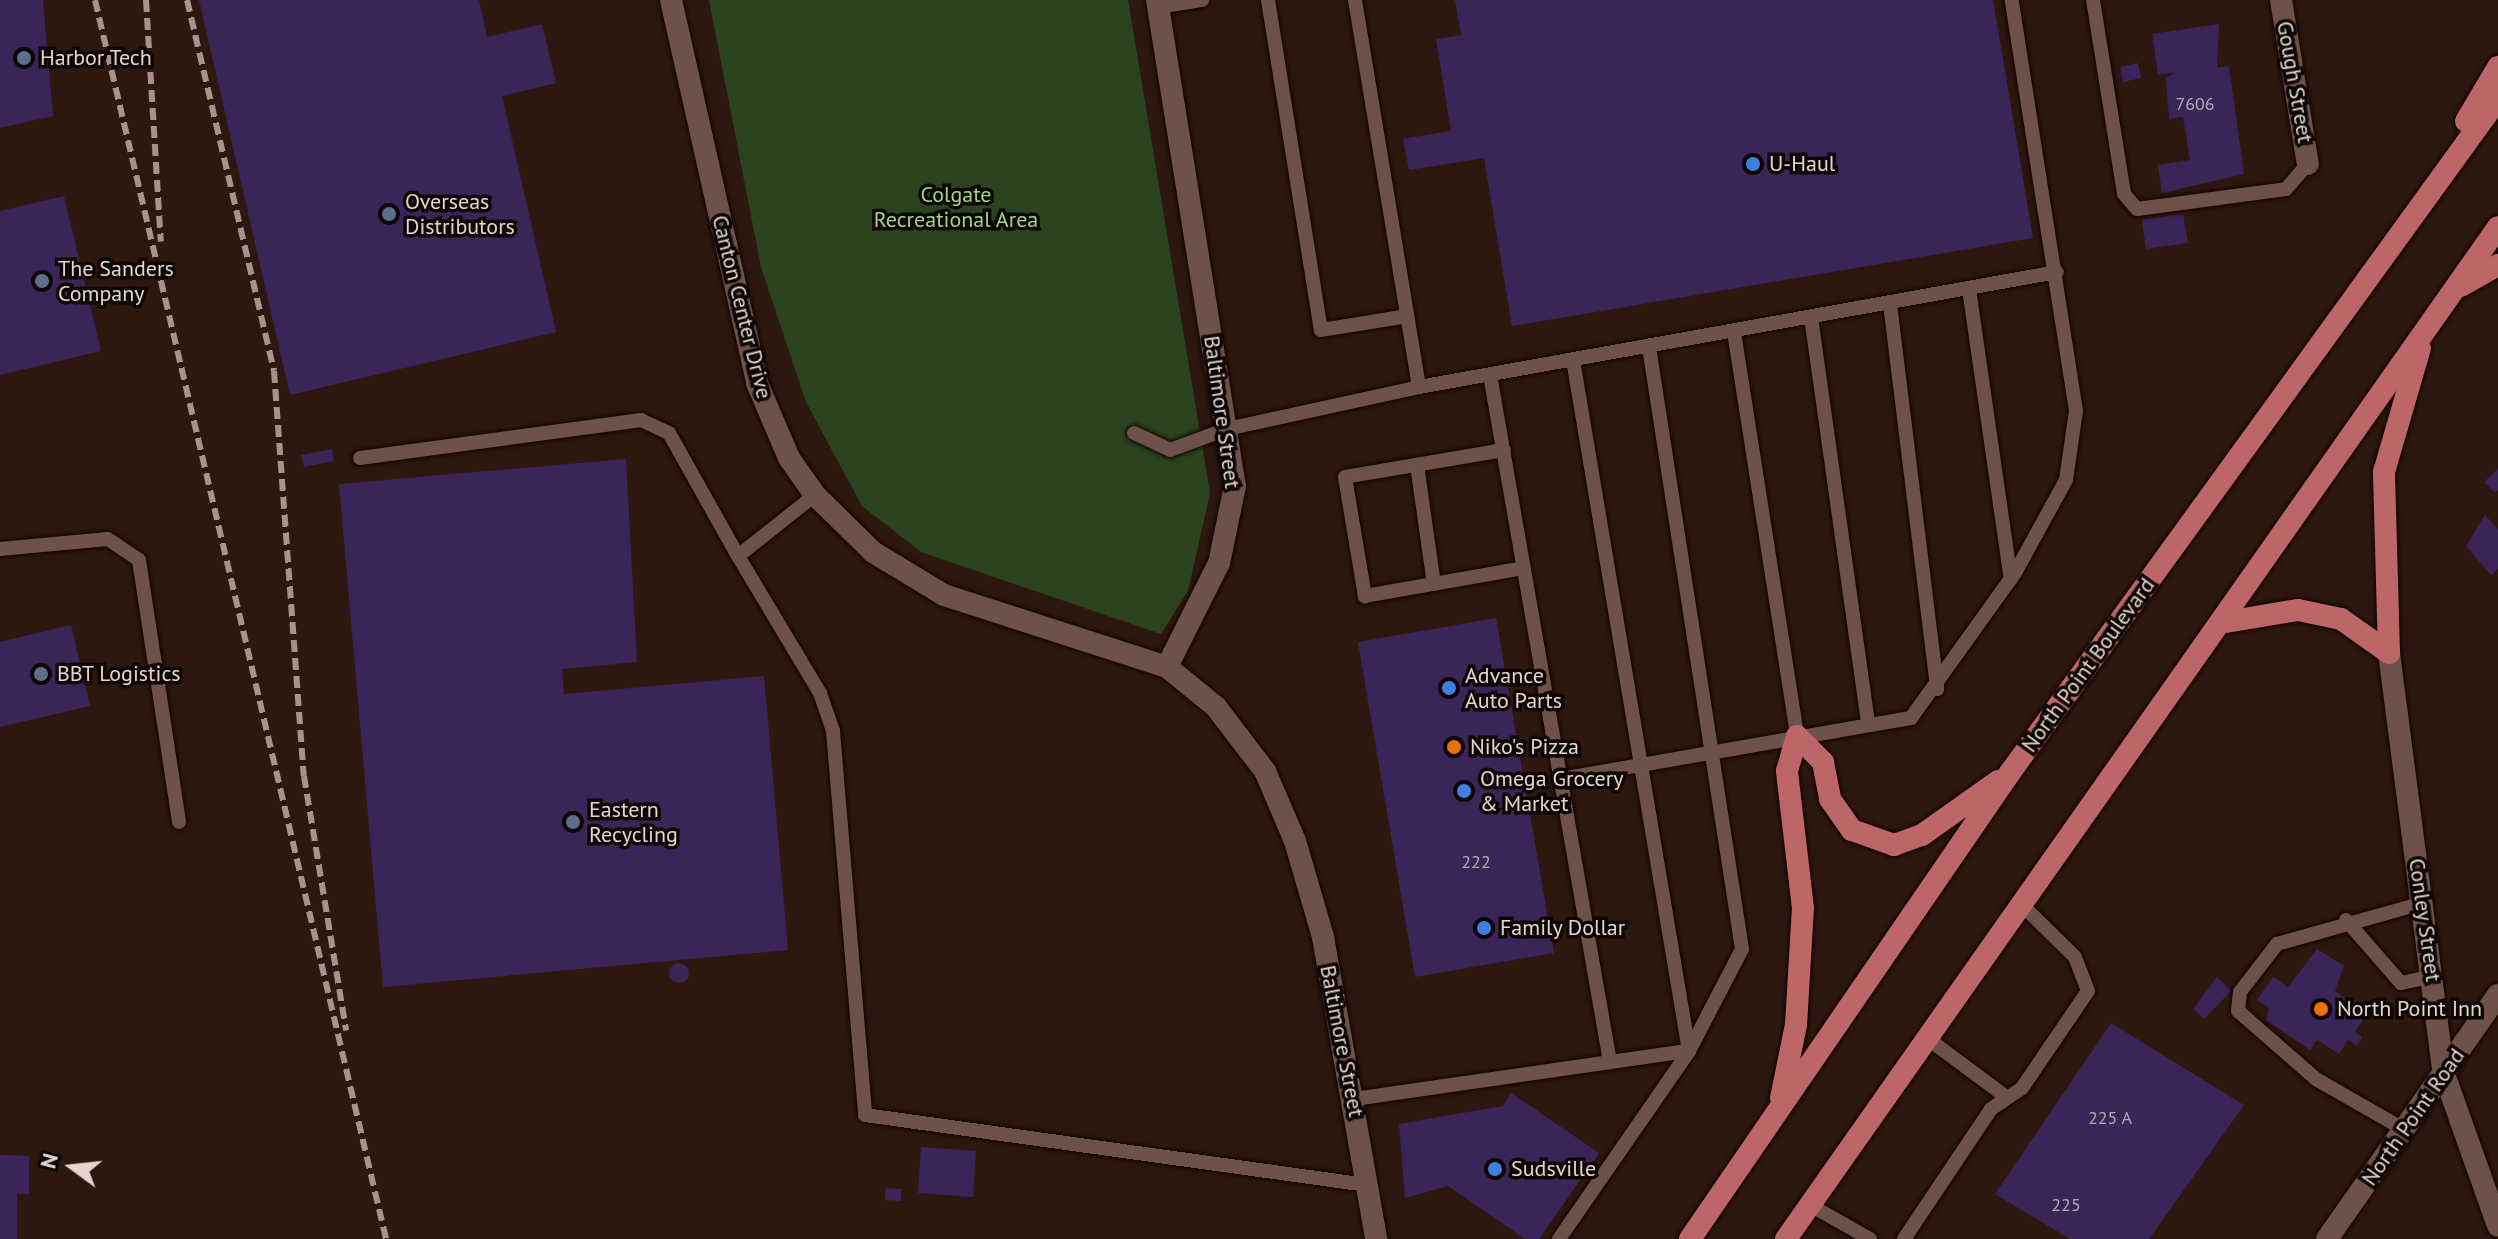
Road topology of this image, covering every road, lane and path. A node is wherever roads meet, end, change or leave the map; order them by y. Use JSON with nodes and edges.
{"nodes":[{"id":1,"x":671,"y":0,"type":"edge"},
{"id":2,"x":1202,"y":0,"type":"edge"},
{"id":3,"x":1268,"y":0,"type":"edge"},
{"id":4,"x":1355,"y":0,"type":"edge"},
{"id":5,"x":2012,"y":0,"type":"edge"},
{"id":6,"x":2093,"y":0,"type":"edge"},
{"id":7,"x":2281,"y":0,"type":"edge"},
{"id":8,"x":1157,"y":4,"type":"edge"},
{"id":9,"x":2498,"y":67,"type":"edge"},
{"id":10,"x":2498,"y":99,"type":"edge"},
{"id":11,"x":2308,"y":164,"type":"joint"},
{"id":12,"x":2498,"y":227,"type":"edge"},
{"id":13,"x":2395,"y":241,"type":"junction"},
{"id":14,"x":2498,"y":265,"type":"edge"},
{"id":15,"x":2057,"y":272,"type":"junction"},
{"id":16,"x":1969,"y":289,"type":"junction"},
{"id":17,"x":2453,"y":291,"type":"junction"},
{"id":18,"x":1890,"y":304,"type":"junction"},
{"id":19,"x":1407,"y":316,"type":"junction"},
{"id":20,"x":1811,"y":317,"type":"junction"},
{"id":21,"x":2426,"y":330,"type":"junction"},
{"id":22,"x":1734,"y":332,"type":"junction"},
{"id":23,"x":1649,"y":347,"type":"junction"},
{"id":24,"x":1573,"y":360,"type":"junction"},
{"id":25,"x":1490,"y":375,"type":"junction"},
{"id":26,"x":1419,"y":387,"type":"junction"},
{"id":27,"x":1227,"y":429,"type":"junction"},
{"id":28,"x":1134,"y":433,"type":"dead end"},
{"id":29,"x":1504,"y":450,"type":"junction"},
{"id":30,"x":360,"y":458,"type":"dead end"},
{"id":31,"x":1417,"y":465,"type":"junction"},
{"id":32,"x":815,"y":495,"type":"junction"},
{"id":33,"x":0,"y":549,"type":"edge"},
{"id":34,"x":738,"y":556,"type":"junction"},
{"id":35,"x":1524,"y":568,"type":"junction"},
{"id":36,"x":2011,"y":579,"type":"junction"},
{"id":37,"x":1434,"y":584,"type":"junction"},
{"id":38,"x":2220,"y":623,"type":"junction"},
{"id":39,"x":2389,"y":653,"type":"junction"},
{"id":40,"x":1167,"y":667,"type":"junction"},
{"id":41,"x":1937,"y":689,"type":"junction"},
{"id":42,"x":1868,"y":722,"type":"junction"},
{"id":43,"x":1797,"y":736,"type":"junction"},
{"id":44,"x":1712,"y":752,"type":"junction"},
{"id":45,"x":1640,"y":766,"type":"junction"},
{"id":46,"x":2009,"y":774,"type":"junction"},
{"id":47,"x":1561,"y":779,"type":"junction"},
{"id":48,"x":179,"y":822,"type":"dead end"},
{"id":49,"x":2423,"y":903,"type":"junction"},
{"id":50,"x":2021,"y":904,"type":"junction"},
{"id":51,"x":2346,"y":920,"type":"junction"},
{"id":52,"x":2433,"y":976,"type":"junction"},
{"id":53,"x":2498,"y":995,"type":"edge"},
{"id":54,"x":1927,"y":1038,"type":"junction"},
{"id":55,"x":1689,"y":1051,"type":"junction"},
{"id":56,"x":1610,"y":1062,"type":"junction"},
{"id":57,"x":2444,"y":1074,"type":"junction"},
{"id":58,"x":2005,"y":1096,"type":"junction"},
{"id":59,"x":1354,"y":1099,"type":"junction"},
{"id":60,"x":1778,"y":1110,"type":"junction"},
{"id":61,"x":2405,"y":1130,"type":"junction"},
{"id":62,"x":1367,"y":1185,"type":"junction"},
{"id":63,"x":1810,"y":1205,"type":"junction"},
{"id":64,"x":2498,"y":1226,"type":"edge"},
{"id":65,"x":1376,"y":1239,"type":"edge"},
{"id":66,"x":1559,"y":1239,"type":"edge"},
{"id":67,"x":1690,"y":1239,"type":"edge"},
{"id":68,"x":1786,"y":1239,"type":"edge"},
{"id":69,"x":1870,"y":1239,"type":"edge"},
{"id":70,"x":1904,"y":1239,"type":"edge"},
{"id":71,"x":2327,"y":1239,"type":"edge"}],
"edges":[{"from":1,"to":32,"type":"street","name":"Canton Center Drive"},
{"from":2,"to":8,"type":"lane"},
{"from":3,"to":19,"type":"lane"},
{"from":4,"to":19,"type":"lane"},
{"from":5,"to":15,"type":"lane"},
{"from":6,"to":11,"type":"lane"},
{"from":7,"to":11,"type":"street","name":"Gough Street"},
{"from":8,"to":27,"type":"street","name":"Baltimore Street"},
{"from":9,"to":13,"type":"main road"},
{"from":10,"to":13,"type":"main road","name":"North Point Boulevard"},
{"from":12,"to":17,"type":"main road"},
{"from":13,"to":46,"type":"main road","name":"North Point Boulevard"},
{"from":14,"to":17,"type":"main road"},
{"from":15,"to":16,"type":"lane"},
{"from":15,"to":36,"type":"lane"},
{"from":16,"to":18,"type":"lane"},
{"from":16,"to":36,"type":"lane"},
{"from":17,"to":21,"type":"main road"},
{"from":18,"to":20,"type":"lane"},
{"from":18,"to":41,"type":"lane"},
{"from":19,"to":26,"type":"lane"},
{"from":20,"to":22,"type":"lane"},
{"from":20,"to":42,"type":"lane"},
{"from":21,"to":38,"type":"main road"},
{"from":21,"to":39,"type":"main road"},
{"from":22,"to":23,"type":"lane"},
{"from":22,"to":43,"type":"lane"},
{"from":23,"to":24,"type":"lane"},
{"from":23,"to":44,"type":"lane"},
{"from":24,"to":25,"type":"lane"},
{"from":24,"to":45,"type":"lane"},
{"from":25,"to":26,"type":"lane"},
{"from":25,"to":29,"type":"lane"},
{"from":26,"to":27,"type":"lane"},
{"from":27,"to":28,"type":"lane"},
{"from":27,"to":40,"type":"street","name":"Baltimore Street"},
{"from":29,"to":31,"type":"lane"},
{"from":29,"to":35,"type":"lane"},
{"from":30,"to":34,"type":"lane"},
{"from":31,"to":37,"type":"lane"},
{"from":31,"to":37,"type":"lane"},
{"from":32,"to":34,"type":"lane"},
{"from":32,"to":40,"type":"street","name":"Canton Center Drive"},
{"from":33,"to":48,"type":"lane"},
{"from":34,"to":62,"type":"lane"},
{"from":35,"to":37,"type":"lane"},
{"from":35,"to":47,"type":"lane"},
{"from":36,"to":41,"type":"lane"},
{"from":38,"to":39,"type":"main road"},
{"from":38,"to":50,"type":"main road"},
{"from":39,"to":49,"type":"street","name":"Conley Street"},
{"from":40,"to":59,"type":"street","name":"Baltimore Street"},
{"from":41,"to":42,"type":"lane"},
{"from":42,"to":43,"type":"lane"},
{"from":43,"to":44,"type":"lane"},
{"from":43,"to":46,"type":"main road"},
{"from":43,"to":60,"type":"main road"},
{"from":44,"to":45,"type":"lane"},
{"from":44,"to":55,"type":"lane"},
{"from":45,"to":47,"type":"lane"},
{"from":45,"to":55,"type":"lane"},
{"from":46,"to":60,"type":"main road","name":"North Point Boulevard"},
{"from":47,"to":56,"type":"lane"},
{"from":49,"to":51,"type":"lane"},
{"from":49,"to":52,"type":"street","name":"Conley Street"},
{"from":50,"to":54,"type":"main road"},
{"from":50,"to":58,"type":"lane"},
{"from":51,"to":52,"type":"lane"},
{"from":51,"to":61,"type":"lane"},
{"from":52,"to":57,"type":"street","name":"Conley Street"},
{"from":53,"to":57,"type":"street","name":"North Point Road"},
{"from":54,"to":58,"type":"lane"},
{"from":54,"to":63,"type":"main road"},
{"from":55,"to":56,"type":"lane"},
{"from":55,"to":66,"type":"lane"},
{"from":56,"to":59,"type":"lane"},
{"from":57,"to":61,"type":"street","name":"North Point Road"},
{"from":57,"to":64,"type":"street","name":"Conley Street"},
{"from":58,"to":70,"type":"lane"},
{"from":59,"to":62,"type":"street","name":"Baltimore Street"},
{"from":60,"to":67,"type":"main road","name":"North Point Boulevard"},
{"from":61,"to":71,"type":"street","name":"North Point Road"},
{"from":62,"to":65,"type":"street","name":"Baltimore Street"},
{"from":63,"to":68,"type":"main road"},
{"from":63,"to":69,"type":"lane"}]}
